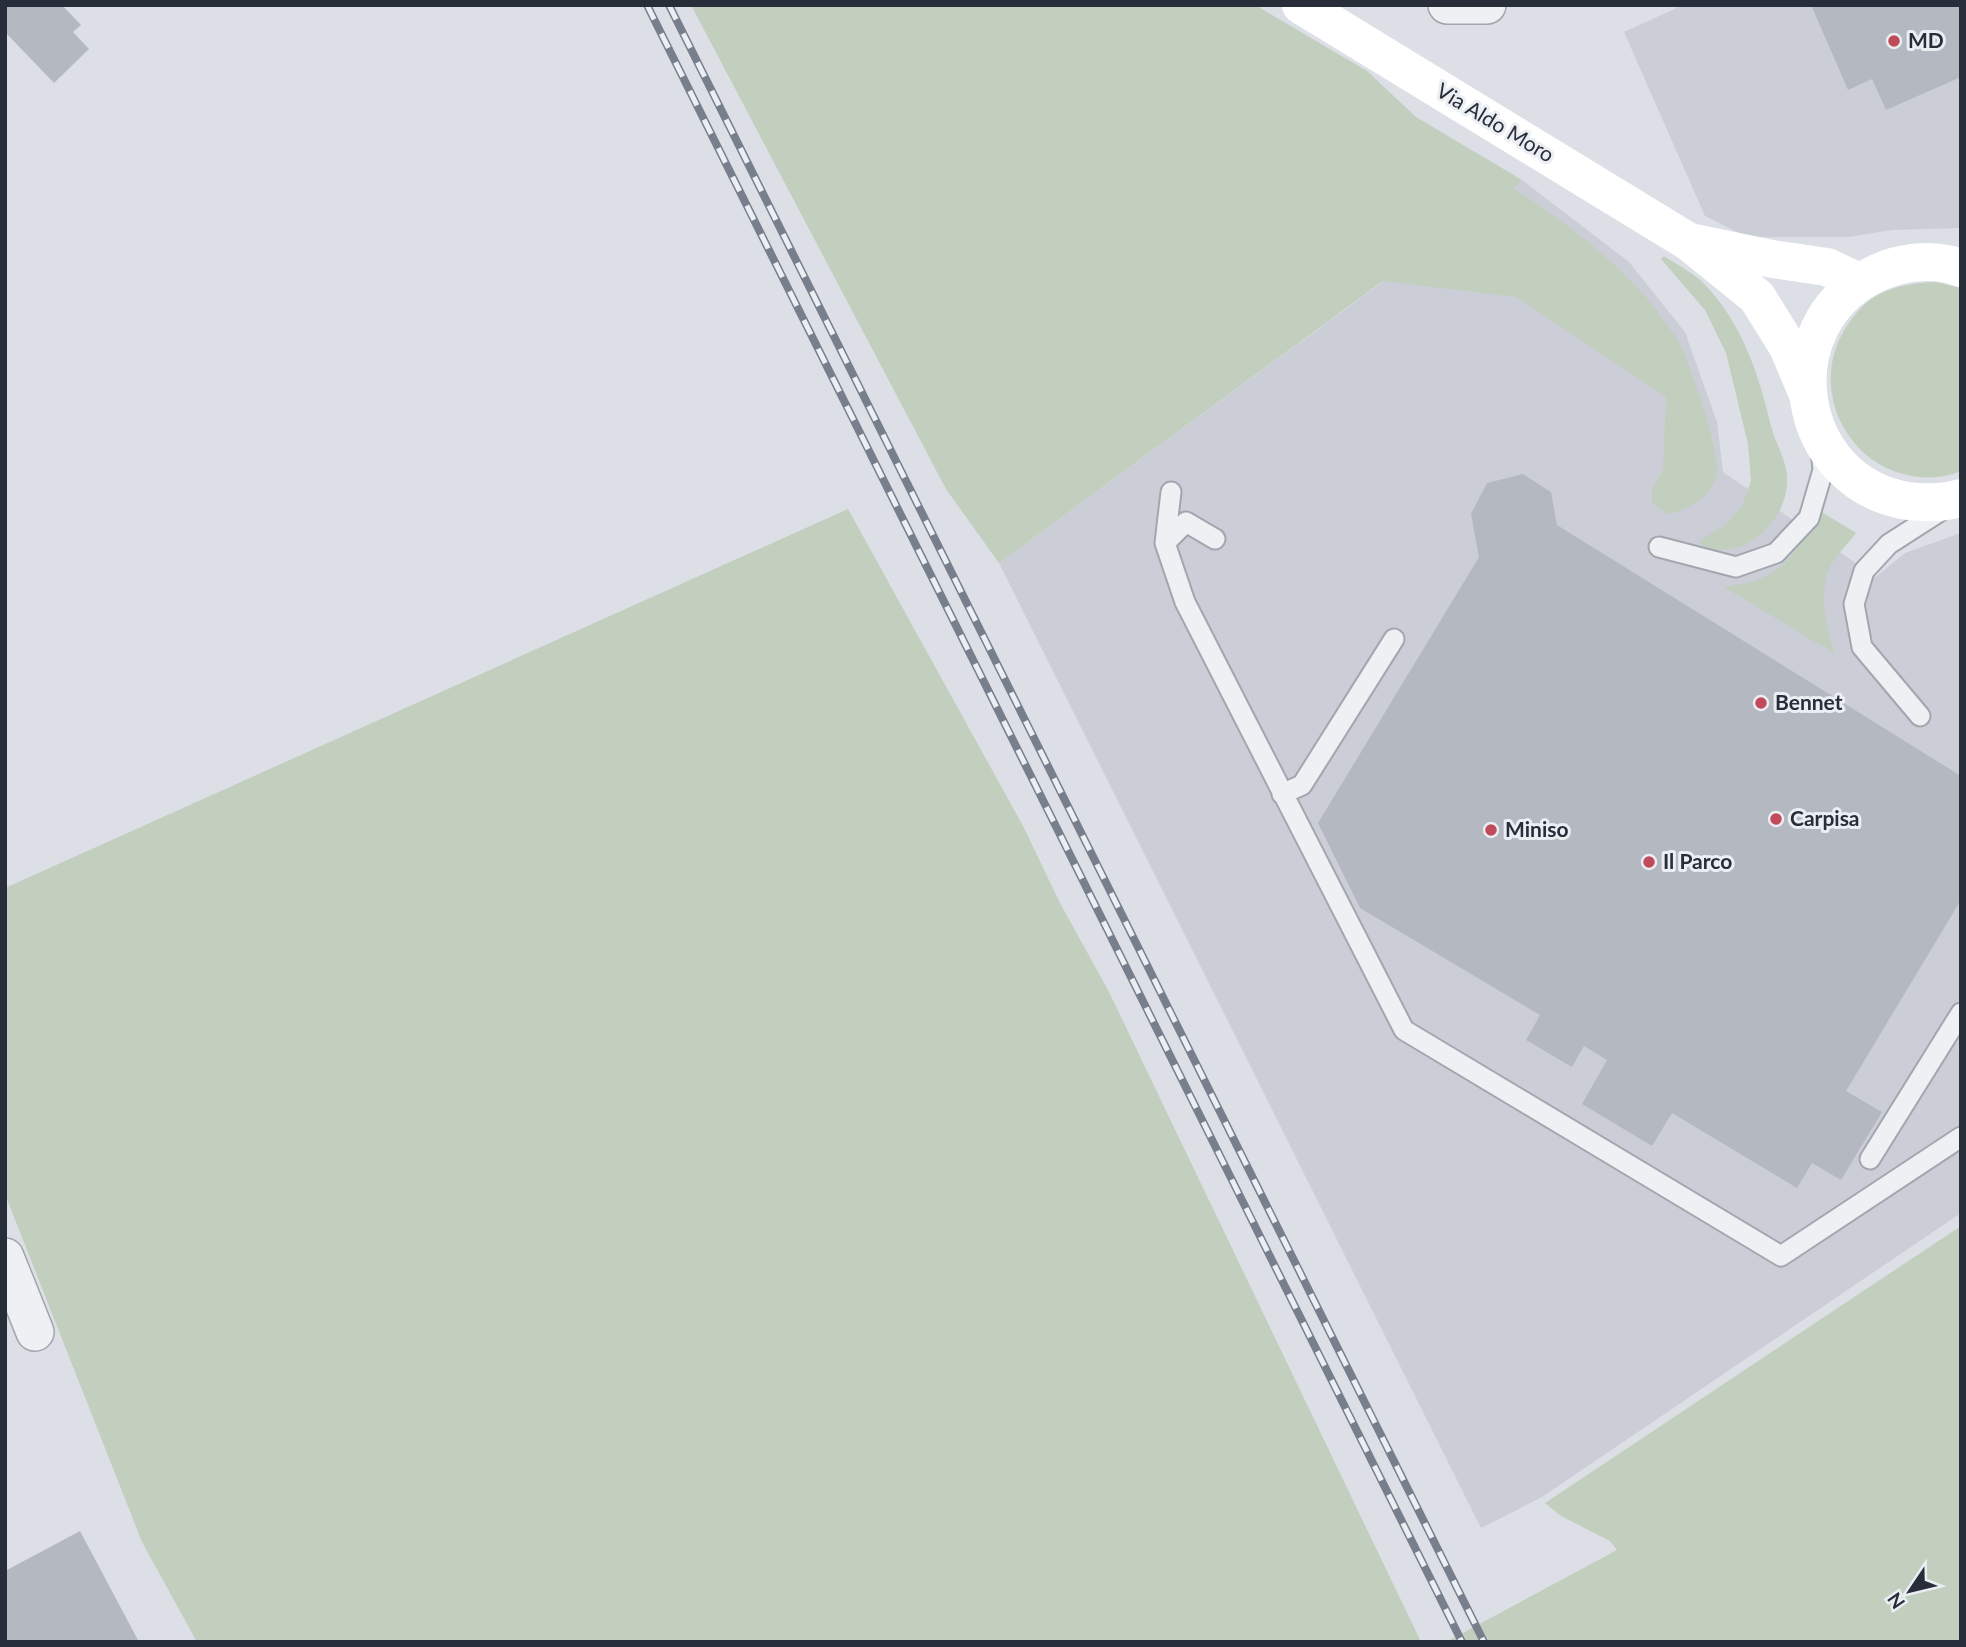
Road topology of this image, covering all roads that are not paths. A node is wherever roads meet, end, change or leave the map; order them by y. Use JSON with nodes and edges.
{"nodes":[{"id":1,"x":1301,"y":5,"type":"edge"},
{"id":2,"x":1447,"y":5,"type":"edge"},
{"id":3,"x":1487,"y":5,"type":"edge"},
{"id":4,"x":1689,"y":242,"type":"junction"},
{"id":5,"x":1958,"y":264,"type":"edge"},
{"id":6,"x":1859,"y":282,"type":"junction"},
{"id":7,"x":1807,"y":392,"type":"junction"},
{"id":8,"x":1820,"y":438,"type":"junction"},
{"id":9,"x":1959,"y":499,"type":"edge"},
{"id":10,"x":1186,"y":523,"type":"junction"},
{"id":11,"x":1215,"y":539,"type":"dead end"},
{"id":12,"x":1166,"y":542,"type":"junction"},
{"id":13,"x":1659,"y":547,"type":"dead end"},
{"id":14,"x":1394,"y":639,"type":"dead end"},
{"id":15,"x":1920,"y":716,"type":"dead end"},
{"id":16,"x":1282,"y":794,"type":"junction"},
{"id":17,"x":1961,"y":1013,"type":"edge"},
{"id":18,"x":1961,"y":1137,"type":"edge"},
{"id":19,"x":1870,"y":1159,"type":"dead end"},
{"id":20,"x":5,"y":1257,"type":"edge"},
{"id":21,"x":35,"y":1332,"type":"dead end"}],
"edges":[{"from":1,"to":4,"type":"main road","name":"Via Aldo Moro"},
{"from":2,"to":3,"type":"street"},
{"from":4,"to":6,"type":"main road","name":"Via Aldo Moro"},
{"from":4,"to":7,"type":"main road","name":"Via Aldo Moro"},
{"from":5,"to":6,"type":"main road"},
{"from":6,"to":7,"type":"main road"},
{"from":7,"to":8,"type":"main road"},
{"from":8,"to":9,"type":"main road"},
{"from":8,"to":13,"type":"lane"},
{"from":9,"to":15,"type":"lane"},
{"from":10,"to":11,"type":"lane"},
{"from":10,"to":12,"type":"lane"},
{"from":10,"to":12,"type":"lane"},
{"from":12,"to":16,"type":"lane"},
{"from":14,"to":16,"type":"lane"},
{"from":16,"to":18,"type":"lane"},
{"from":17,"to":19,"type":"lane"},
{"from":20,"to":21,"type":"street"}]}
